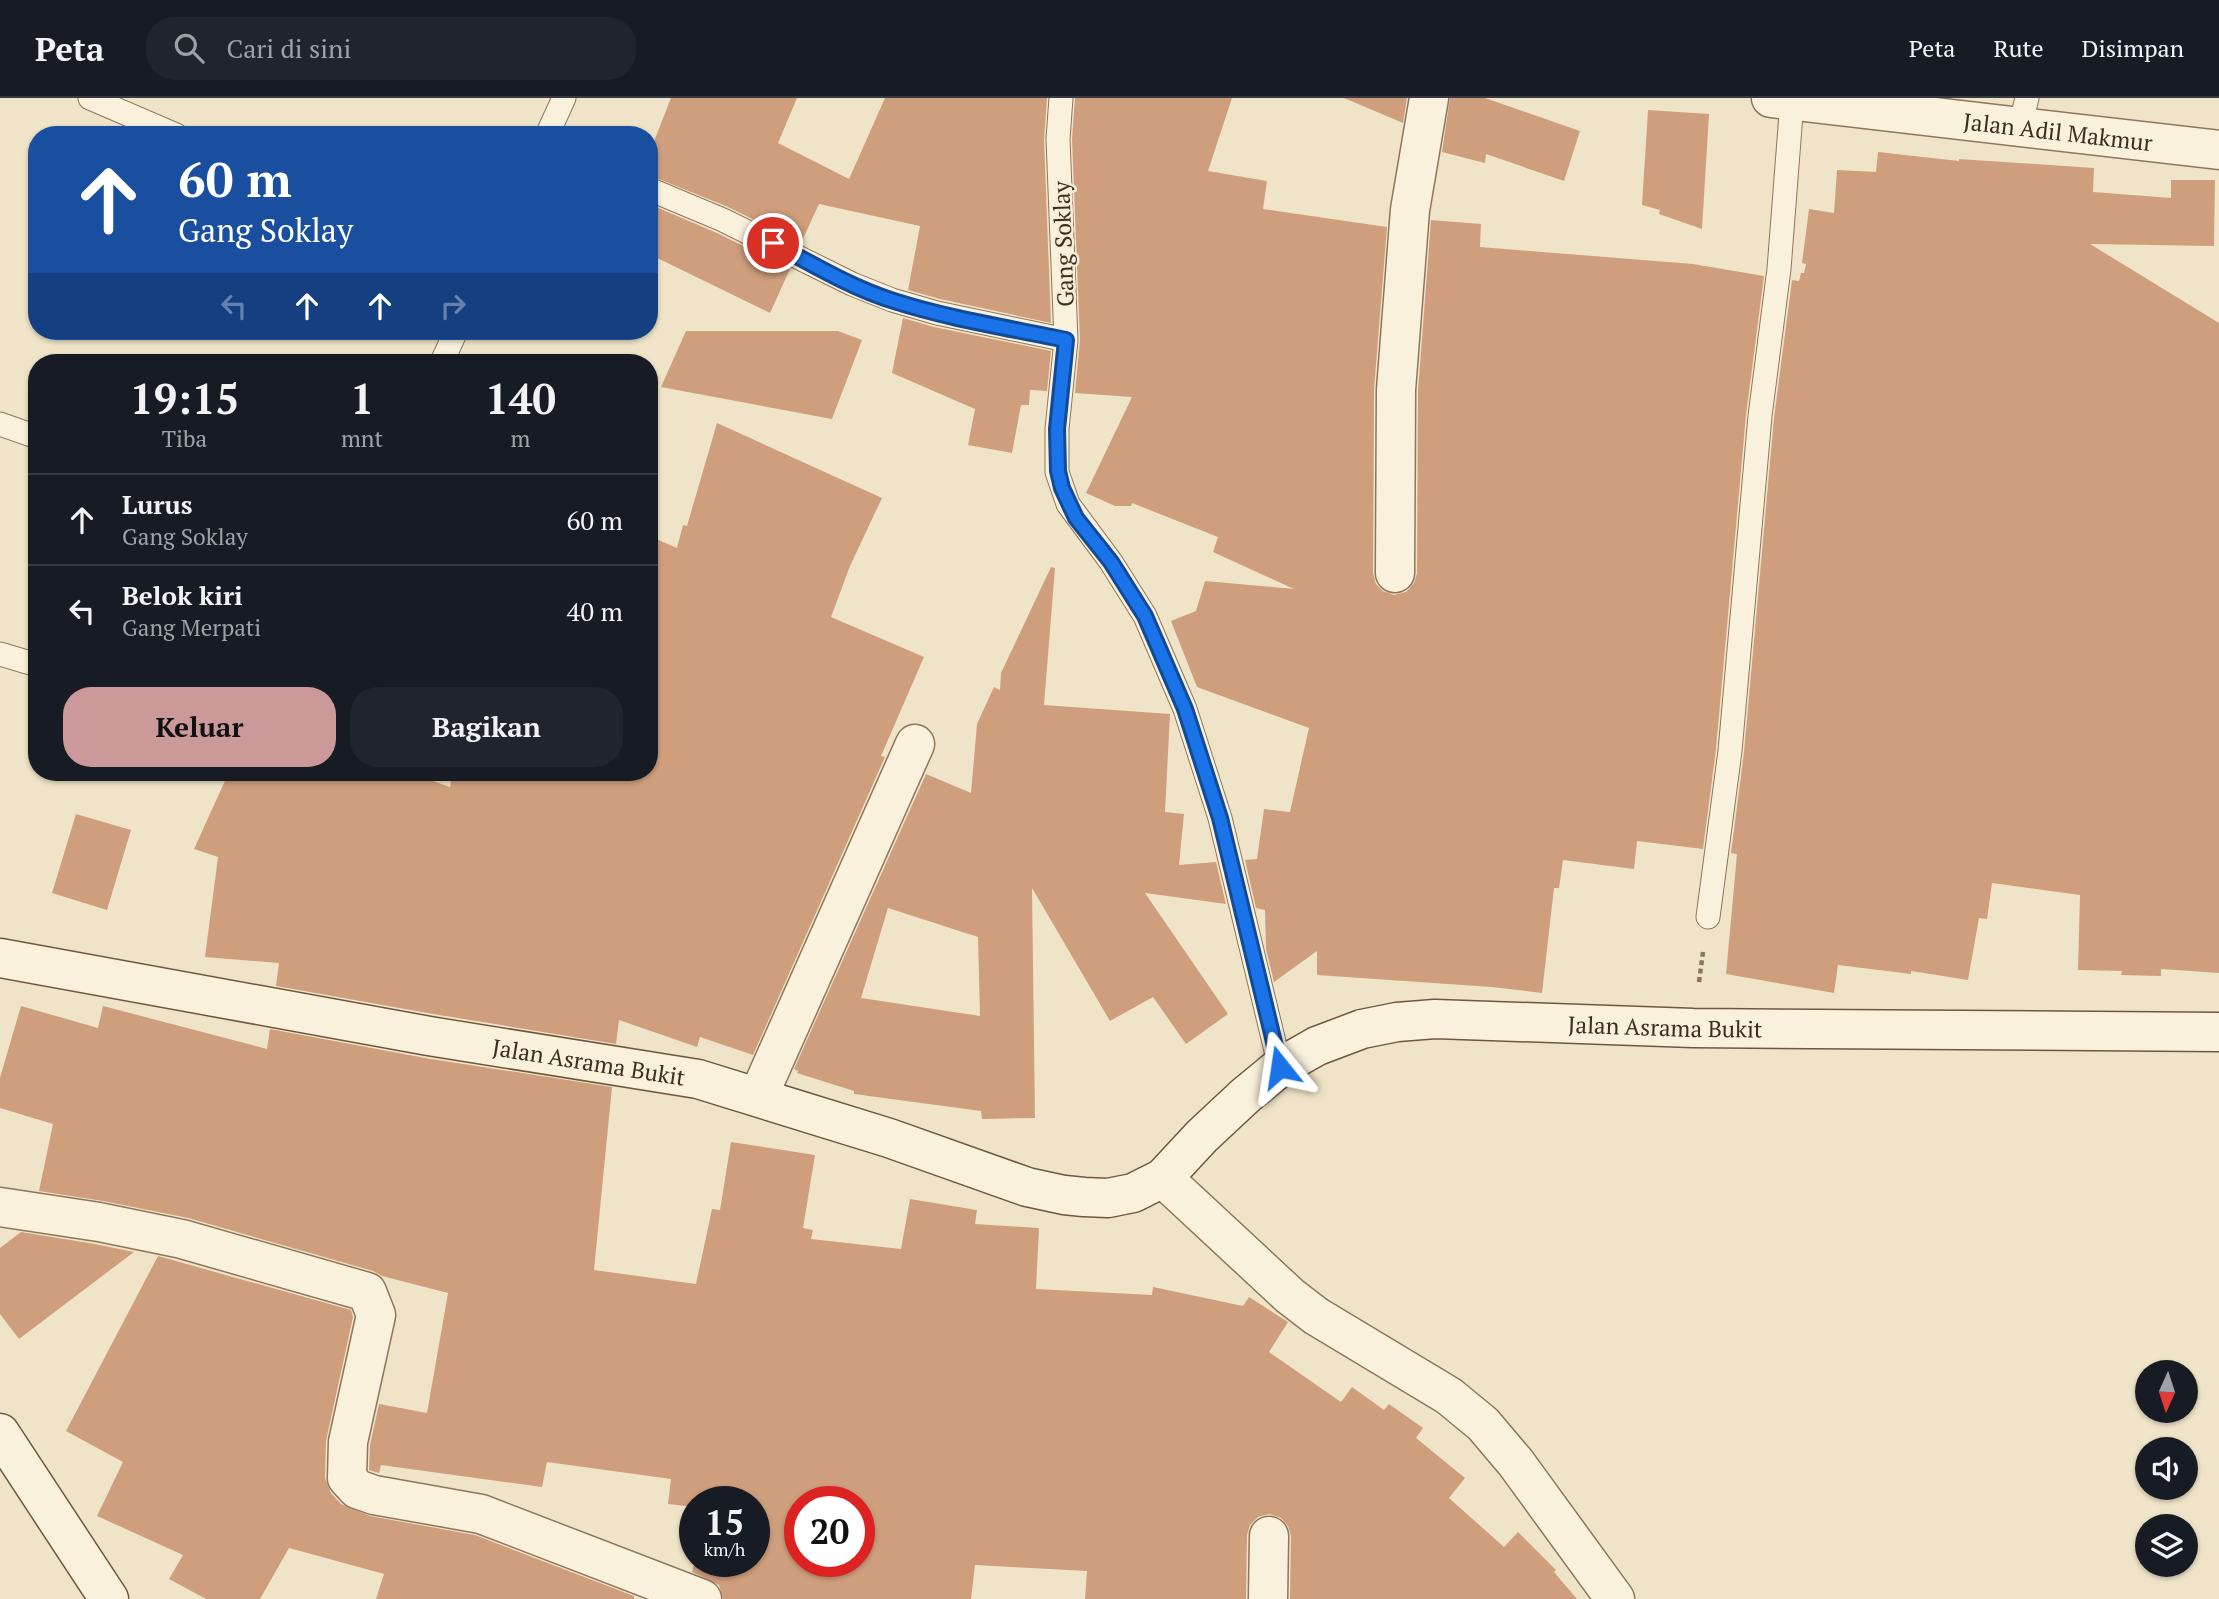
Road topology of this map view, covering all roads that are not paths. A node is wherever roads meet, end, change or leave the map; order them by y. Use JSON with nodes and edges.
{"nodes":[{"id":1,"x":90,"y":98,"type":"edge"},
{"id":2,"x":564,"y":98,"type":"edge"},
{"id":3,"x":1060,"y":98,"type":"edge"},
{"id":4,"x":1429,"y":98,"type":"edge"},
{"id":5,"x":1785,"y":99,"type":"edge"},
{"id":6,"x":2024,"y":113,"type":"edge"},
{"id":7,"x":155,"y":126,"type":"edge"},
{"id":8,"x":551,"y":126,"type":"edge"},
{"id":9,"x":2219,"y":150,"type":"edge"},
{"id":10,"x":658,"y":193,"type":"edge"},
{"id":11,"x":1066,"y":340,"type":"junction"},
{"id":12,"x":0,"y":424,"type":"edge"},
{"id":13,"x":28,"y":434,"type":"edge"},
{"id":14,"x":1395,"y":573,"type":"dead end"},
{"id":15,"x":0,"y":654,"type":"edge"},
{"id":16,"x":28,"y":662,"type":"edge"},
{"id":17,"x":915,"y":744,"type":"dead end"},
{"id":18,"x":1708,"y":917,"type":"road end"},
{"id":19,"x":0,"y":958,"type":"edge"},
{"id":20,"x":2219,"y":1032,"type":"edge"},
{"id":21,"x":1280,"y":1067,"type":"junction"},
{"id":22,"x":758,"y":1097,"type":"junction"},
{"id":23,"x":1163,"y":1178,"type":"junction"},
{"id":24,"x":0,"y":1207,"type":"edge"},
{"id":25,"x":0,"y":1433,"type":"edge"},
{"id":26,"x":1269,"y":1536,"type":"dead end"},
{"id":27,"x":109,"y":1599,"type":"edge"},
{"id":28,"x":702,"y":1599,"type":"edge"},
{"id":29,"x":1268,"y":1599,"type":"edge"},
{"id":30,"x":1615,"y":1599,"type":"edge"}],
"edges":[{"from":1,"to":7,"type":"lane"},
{"from":2,"to":8,"type":"lane"},
{"from":3,"to":11,"type":"lane","name":"Gang Soklay"},
{"from":4,"to":14,"type":"street"},
{"from":5,"to":6,"type":"street","name":"Jalan Adil Makmur"},
{"from":5,"to":18,"type":"lane"},
{"from":6,"to":9,"type":"street","name":"Jalan Adil Makmur"},
{"from":10,"to":11,"type":"lane"},
{"from":11,"to":21,"type":"lane","name":"Gang Soklay"},
{"from":12,"to":13,"type":"lane"},
{"from":15,"to":16,"type":"lane"},
{"from":17,"to":22,"type":"street"},
{"from":19,"to":22,"type":"street","name":"Jalan Asrama Bukit"},
{"from":20,"to":21,"type":"street","name":"Jalan Asrama Bukit"},
{"from":21,"to":23,"type":"street","name":"Jalan Asrama Bukit"},
{"from":22,"to":23,"type":"street","name":"Jalan Asrama Bukit"},
{"from":23,"to":30,"type":"street"},
{"from":24,"to":28,"type":"street"},
{"from":25,"to":27,"type":"street"},
{"from":26,"to":29,"type":"street"}]}
